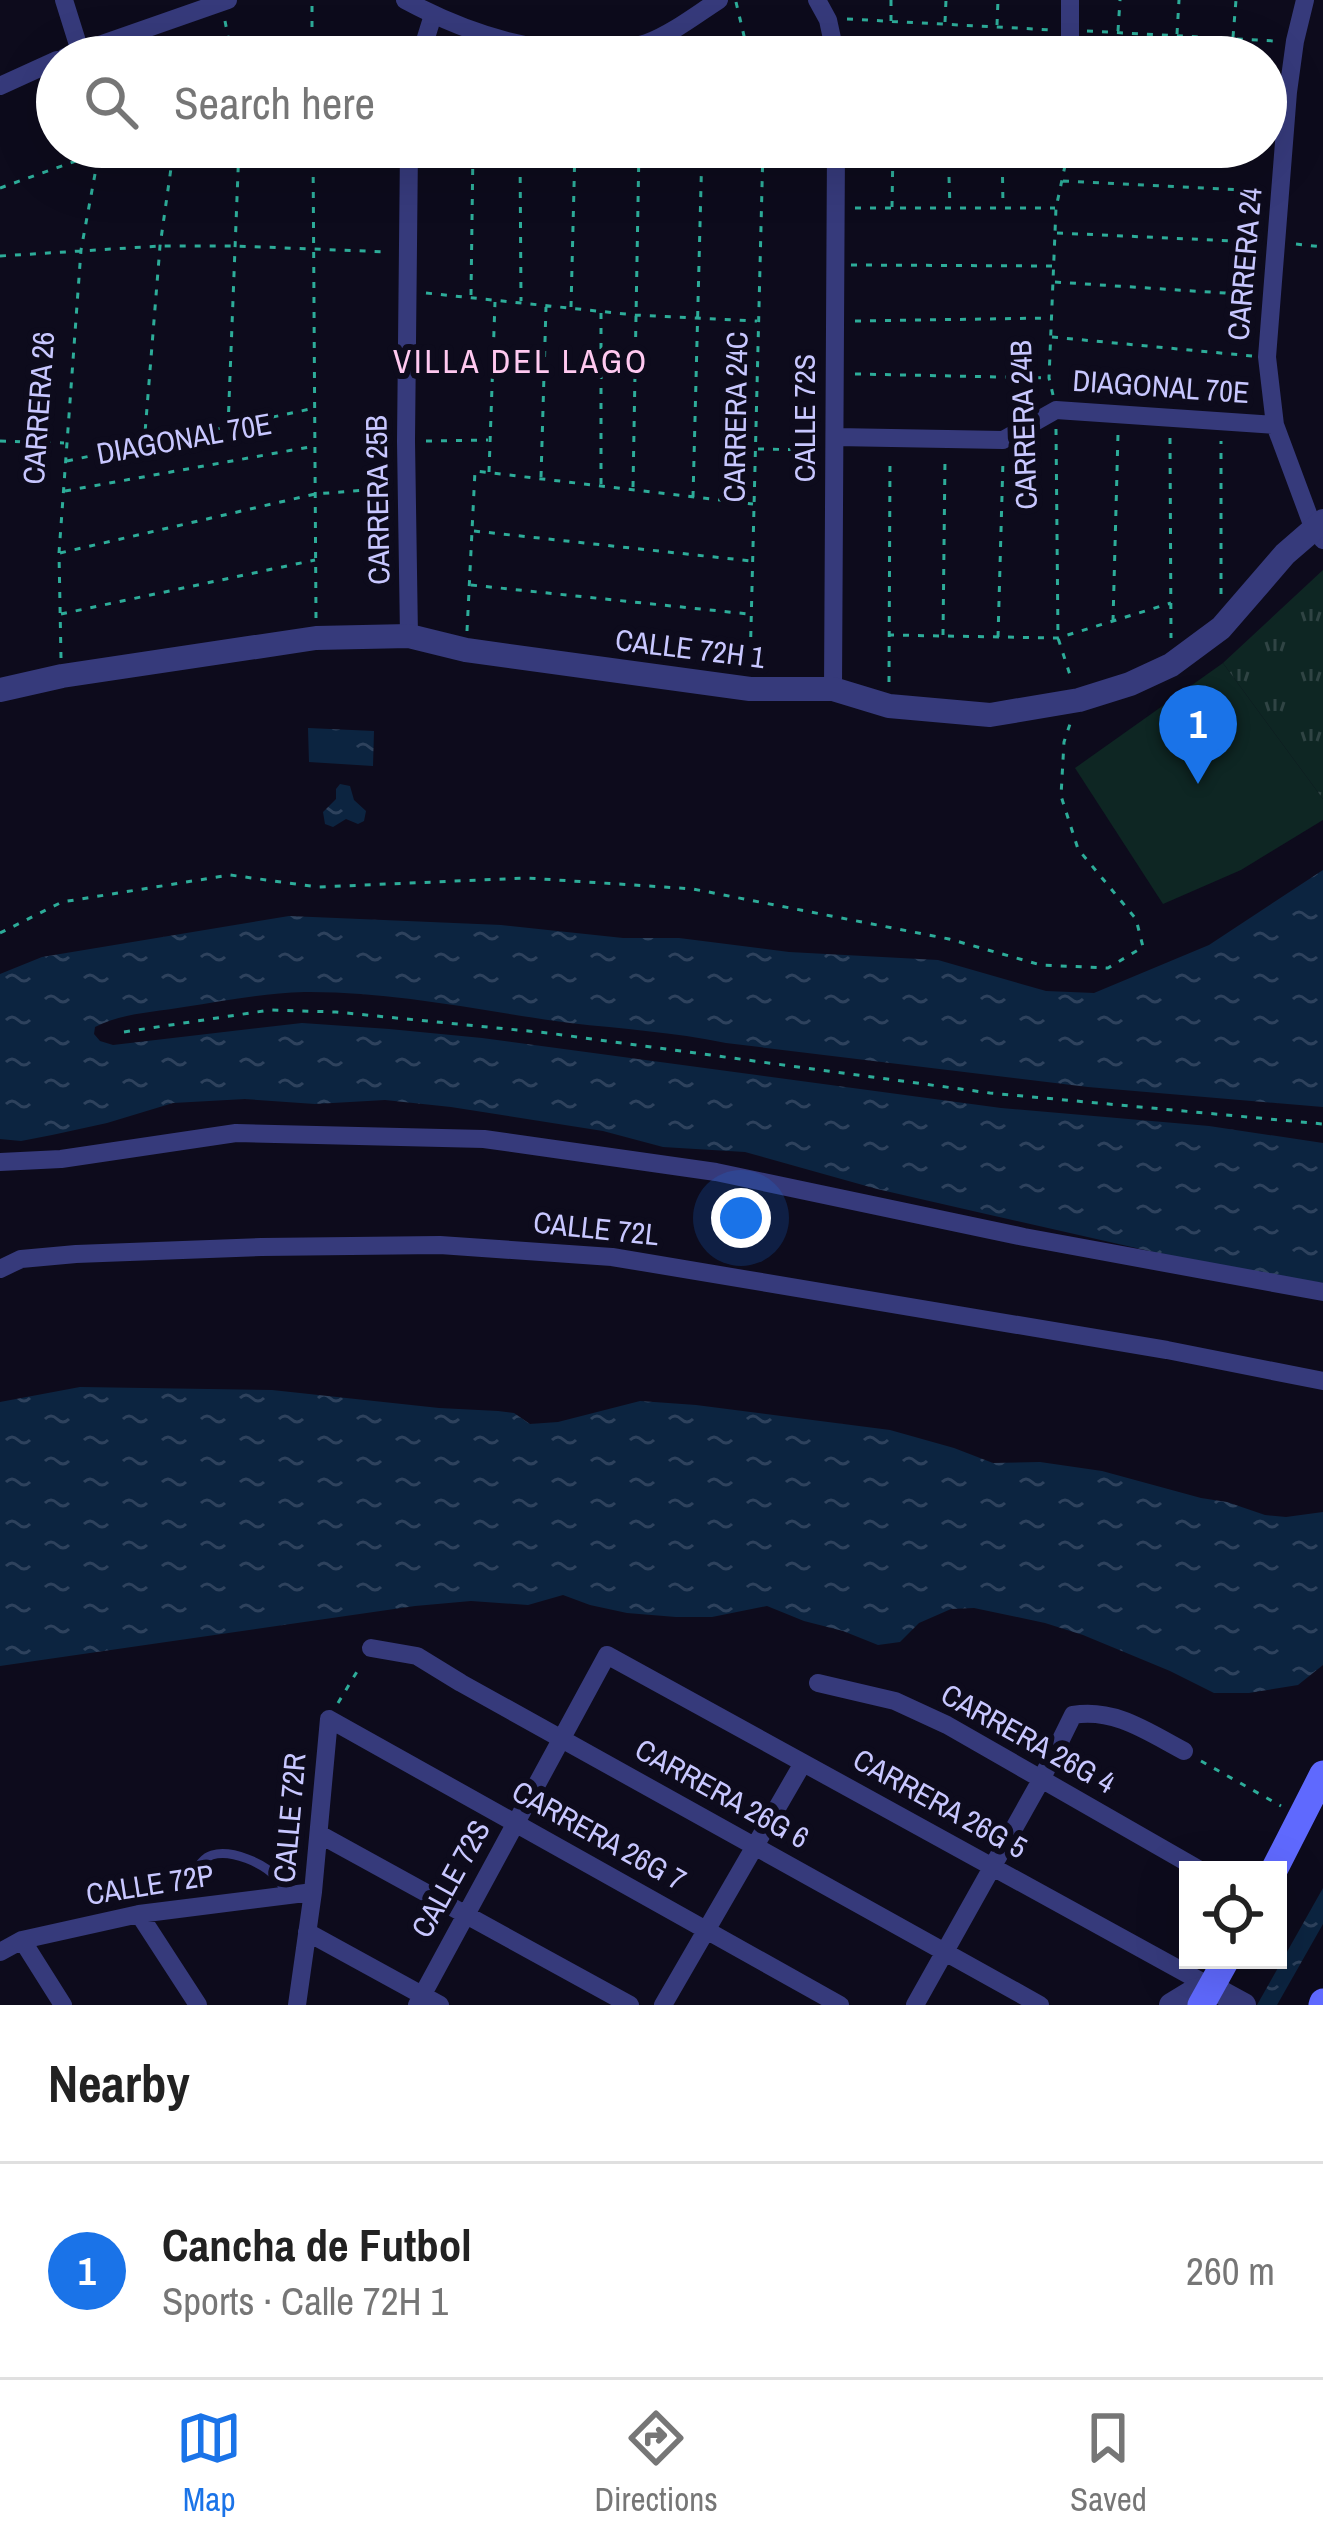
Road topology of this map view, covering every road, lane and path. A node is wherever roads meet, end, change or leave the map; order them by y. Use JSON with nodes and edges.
{"nodes":[{"id":1,"x":64,"y":0,"type":"edge"},
{"id":2,"x":312,"y":0,"type":"edge"},
{"id":3,"x":405,"y":0,"type":"edge"},
{"id":4,"x":719,"y":0,"type":"edge"},
{"id":5,"x":736,"y":0,"type":"edge"},
{"id":6,"x":817,"y":0,"type":"edge"},
{"id":7,"x":891,"y":0,"type":"edge"},
{"id":8,"x":946,"y":0,"type":"edge"},
{"id":9,"x":998,"y":0,"type":"edge"},
{"id":10,"x":1070,"y":0,"type":"edge"},
{"id":11,"x":1120,"y":0,"type":"edge"},
{"id":12,"x":1179,"y":0,"type":"edge"},
{"id":13,"x":1236,"y":0,"type":"edge"},
{"id":14,"x":1305,"y":0,"type":"edge"},
{"id":15,"x":225,"y":1,"type":"edge"},
{"id":16,"x":433,"y":15,"type":"junction"},
{"id":17,"x":891,"y":21,"type":"dead end"},
{"id":18,"x":945,"y":24,"type":"dead end"},
{"id":19,"x":997,"y":27,"type":"dead end"},
{"id":20,"x":1118,"y":33,"type":"dead end"},
{"id":21,"x":1177,"y":35,"type":"dead end"},
{"id":22,"x":66,"y":36,"type":"edge"},
{"id":23,"x":124,"y":36,"type":"edge"},
{"id":24,"x":229,"y":36,"type":"edge"},
{"id":25,"x":312,"y":36,"type":"edge"},
{"id":26,"x":426,"y":36,"type":"edge"},
{"id":27,"x":485,"y":36,"type":"edge"},
{"id":28,"x":659,"y":36,"type":"edge"},
{"id":29,"x":744,"y":36,"type":"edge"},
{"id":30,"x":831,"y":36,"type":"edge"},
{"id":31,"x":1070,"y":36,"type":"edge"},
{"id":32,"x":1233,"y":36,"type":"edge"},
{"id":33,"x":36,"y":70,"type":"edge"},
{"id":34,"x":0,"y":86,"type":"edge"},
{"id":35,"x":1287,"y":122,"type":"edge"},
{"id":36,"x":51,"y":168,"type":"edge"},
{"id":37,"x":96,"y":168,"type":"edge"},
{"id":38,"x":171,"y":168,"type":"edge"},
{"id":39,"x":238,"y":168,"type":"edge"},
{"id":40,"x":313,"y":168,"type":"edge"},
{"id":41,"x":409,"y":168,"type":"edge"},
{"id":42,"x":473,"y":168,"type":"edge"},
{"id":43,"x":521,"y":168,"type":"edge"},
{"id":44,"x":575,"y":168,"type":"edge"},
{"id":45,"x":639,"y":168,"type":"edge"},
{"id":46,"x":702,"y":168,"type":"edge"},
{"id":47,"x":763,"y":168,"type":"edge"},
{"id":48,"x":836,"y":168,"type":"edge"},
{"id":49,"x":893,"y":168,"type":"edge"},
{"id":50,"x":949,"y":168,"type":"edge"},
{"id":51,"x":1002,"y":168,"type":"edge"},
{"id":52,"x":1064,"y":168,"type":"edge"},
{"id":53,"x":1283,"y":168,"type":"edge"},
{"id":54,"x":1061,"y":181,"type":"junction"},
{"id":55,"x":0,"y":188,"type":"edge"},
{"id":56,"x":1281,"y":192,"type":"junction"},
{"id":57,"x":835,"y":207,"type":"junction"},
{"id":58,"x":1003,"y":208,"type":"junction"},
{"id":59,"x":1056,"y":208,"type":"junction"},
{"id":60,"x":892,"y":209,"type":"junction"},
{"id":61,"x":950,"y":209,"type":"junction"},
{"id":62,"x":1055,"y":233,"type":"junction"},
{"id":63,"x":1276,"y":242,"type":"junction"},
{"id":64,"x":236,"y":246,"type":"junction"},
{"id":65,"x":160,"y":247,"type":"junction"},
{"id":66,"x":1323,"y":247,"type":"edge"},
{"id":67,"x":314,"y":248,"type":"junction"},
{"id":68,"x":81,"y":250,"type":"junction"},
{"id":69,"x":409,"y":253,"type":"junction"},
{"id":70,"x":0,"y":256,"type":"edge"},
{"id":71,"x":837,"y":265,"type":"junction"},
{"id":72,"x":1053,"y":266,"type":"junction"},
{"id":73,"x":1053,"y":281,"type":"junction"},
{"id":74,"x":409,"y":291,"type":"junction"},
{"id":75,"x":1270,"y":296,"type":"junction"},
{"id":76,"x":470,"y":297,"type":"junction"},
{"id":77,"x":495,"y":300,"type":"junction"},
{"id":78,"x":521,"y":302,"type":"junction"},
{"id":79,"x":546,"y":305,"type":"junction"},
{"id":80,"x":571,"y":308,"type":"junction"},
{"id":81,"x":601,"y":311,"type":"junction"},
{"id":82,"x":635,"y":315,"type":"junction"},
{"id":83,"x":699,"y":318,"type":"junction"},
{"id":84,"x":1052,"y":318,"type":"junction"},
{"id":85,"x":759,"y":321,"type":"junction"},
{"id":86,"x":836,"y":322,"type":"junction"},
{"id":87,"x":1051,"y":336,"type":"junction"},
{"id":88,"x":1267,"y":357,"type":"junction"},
{"id":89,"x":835,"y":373,"type":"junction"},
{"id":90,"x":1049,"y":378,"type":"junction"},
{"id":91,"x":315,"y":408,"type":"junction"},
{"id":92,"x":1056,"y":410,"type":"junction"},
{"id":93,"x":1118,"y":414,"type":"junction"},
{"id":94,"x":1169,"y":418,"type":"junction"},
{"id":95,"x":1222,"y":422,"type":"junction"},
{"id":96,"x":1275,"y":425,"type":"junction"},
{"id":97,"x":228,"y":427,"type":"junction"},
{"id":98,"x":891,"y":437,"type":"junction"},
{"id":99,"x":946,"y":439,"type":"junction"},
{"id":100,"x":490,"y":440,"type":"junction"},
{"id":101,"x":1004,"y":440,"type":"junction"},
{"id":102,"x":0,"y":441,"type":"edge"},
{"id":103,"x":406,"y":441,"type":"junction"},
{"id":104,"x":67,"y":443,"type":"junction"},
{"id":105,"x":835,"y":444,"type":"junction"},
{"id":106,"x":144,"y":445,"type":"junction"},
{"id":107,"x":315,"y":446,"type":"junction"},
{"id":108,"x":756,"y":449,"type":"junction"},
{"id":109,"x":65,"y":462,"type":"junction"},
{"id":110,"x":490,"y":472,"type":"junction"},
{"id":111,"x":541,"y":479,"type":"junction"},
{"id":112,"x":602,"y":486,"type":"junction"},
{"id":113,"x":408,"y":487,"type":"junction"},
{"id":114,"x":633,"y":490,"type":"junction"},
{"id":115,"x":63,"y":491,"type":"junction"},
{"id":116,"x":315,"y":494,"type":"junction"},
{"id":117,"x":693,"y":497,"type":"junction"},
{"id":118,"x":754,"y":504,"type":"junction"},
{"id":119,"x":472,"y":530,"type":"junction"},
{"id":120,"x":1320,"y":530,"type":"edge"},
{"id":121,"x":58,"y":553,"type":"junction"},
{"id":122,"x":316,"y":560,"type":"junction"},
{"id":123,"x":753,"y":561,"type":"junction"},
{"id":124,"x":469,"y":585,"type":"junction"},
{"id":125,"x":1171,"y":603,"type":"junction"},
{"id":126,"x":59,"y":614,"type":"junction"},
{"id":127,"x":752,"y":614,"type":"junction"},
{"id":128,"x":1113,"y":622,"type":"junction"},
{"id":129,"x":1221,"y":628,"type":"junction"},
{"id":130,"x":888,"y":635,"type":"junction"},
{"id":131,"x":409,"y":636,"type":"junction"},
{"id":132,"x":943,"y":636,"type":"junction"},
{"id":133,"x":998,"y":637,"type":"junction"},
{"id":134,"x":316,"y":638,"type":"junction"},
{"id":135,"x":1058,"y":638,"type":"junction"},
{"id":136,"x":466,"y":650,"type":"junction"},
{"id":137,"x":1171,"y":665,"type":"junction"},
{"id":138,"x":62,"y":676,"type":"junction"},
{"id":139,"x":750,"y":689,"type":"junction"},
{"id":140,"x":833,"y":689,"type":"junction"},
{"id":141,"x":0,"y":690,"type":"edge"},
{"id":142,"x":1079,"y":700,"type":"junction"},
{"id":143,"x":889,"y":706,"type":"junction"},
{"id":144,"x":0,"y":933,"type":"edge"},
{"id":145,"x":124,"y":1032,"type":"dead end"},
{"id":146,"x":1323,"y":1124,"type":"edge"},
{"id":147,"x":0,"y":1162,"type":"edge"},
{"id":148,"x":0,"y":1266,"type":"edge"},
{"id":149,"x":1323,"y":1292,"type":"edge"},
{"id":150,"x":1323,"y":1381,"type":"edge"},
{"id":151,"x":371,"y":1648,"type":"joint"},
{"id":152,"x":607,"y":1655,"type":"joint"},
{"id":153,"x":818,"y":1684,"type":"dead end"},
{"id":154,"x":329,"y":1719,"type":"junction"},
{"id":155,"x":562,"y":1739,"type":"junction"},
{"id":156,"x":1184,"y":1751,"type":"joint"},
{"id":157,"x":803,"y":1763,"type":"junction"},
{"id":158,"x":1323,"y":1774,"type":"edge"},
{"id":159,"x":1041,"y":1780,"type":"junction"},
{"id":160,"x":1301,"y":1817,"type":"junction"},
{"id":161,"x":516,"y":1824,"type":"junction"},
{"id":162,"x":319,"y":1834,"type":"junction"},
{"id":163,"x":756,"y":1847,"type":"junction"},
{"id":164,"x":1184,"y":1861,"type":"edge"},
{"id":165,"x":1279,"y":1861,"type":"edge"},
{"id":166,"x":993,"y":1867,"type":"junction"},
{"id":167,"x":191,"y":1876,"type":"dead end"},
{"id":168,"x":313,"y":1892,"type":"junction"},
{"id":169,"x":288,"y":1895,"type":"junction"},
{"id":170,"x":139,"y":1914,"type":"junction"},
{"id":171,"x":466,"y":1915,"type":"junction"},
{"id":172,"x":706,"y":1930,"type":"junction"},
{"id":173,"x":307,"y":1932,"type":"junction"},
{"id":174,"x":22,"y":1940,"type":"junction"},
{"id":175,"x":0,"y":1952,"type":"edge"},
{"id":176,"x":945,"y":1952,"type":"junction"},
{"id":177,"x":1221,"y":1998,"type":"edge"},
{"id":178,"x":426,"y":2002,"type":"edge"},
{"id":179,"x":63,"y":2005,"type":"edge"},
{"id":180,"x":198,"y":2005,"type":"edge"},
{"id":181,"x":297,"y":2005,"type":"edge"},
{"id":182,"x":630,"y":2005,"type":"edge"},
{"id":183,"x":663,"y":2005,"type":"edge"},
{"id":184,"x":840,"y":2005,"type":"edge"},
{"id":185,"x":915,"y":2005,"type":"edge"},
{"id":186,"x":1040,"y":2005,"type":"edge"},
{"id":187,"x":1171,"y":2005,"type":"edge"}],
"edges":[{"from":1,"to":22,"type":"street"},
{"from":2,"to":25,"type":"path"},
{"from":3,"to":16,"type":"street"},
{"from":4,"to":28,"type":"street"},
{"from":5,"to":29,"type":"path"},
{"from":6,"to":30,"type":"street"},
{"from":7,"to":17,"type":"path"},
{"from":8,"to":18,"type":"path"},
{"from":9,"to":19,"type":"path"},
{"from":10,"to":31,"type":"street"},
{"from":11,"to":20,"type":"path"},
{"from":12,"to":21,"type":"path"},
{"from":13,"to":32,"type":"path"},
{"from":14,"to":35,"type":"street","name":"CARRERA 24"},
{"from":15,"to":23,"type":"street"},
{"from":15,"to":24,"type":"path"},
{"from":16,"to":26,"type":"street"},
{"from":16,"to":27,"type":"street"},
{"from":33,"to":34,"type":"street"},
{"from":36,"to":55,"type":"path"},
{"from":37,"to":68,"type":"path","name":"CARRERA 26"},
{"from":38,"to":65,"type":"path"},
{"from":39,"to":64,"type":"path"},
{"from":40,"to":67,"type":"path"},
{"from":41,"to":69,"type":"street","name":"CARRERA 25B"},
{"from":42,"to":76,"type":"path"},
{"from":43,"to":78,"type":"path"},
{"from":44,"to":80,"type":"path"},
{"from":45,"to":82,"type":"path"},
{"from":46,"to":83,"type":"path"},
{"from":47,"to":85,"type":"path","name":"CARRERA 24C"},
{"from":48,"to":57,"type":"street","name":"CALLE 72S"},
{"from":49,"to":60,"type":"path"},
{"from":50,"to":61,"type":"path"},
{"from":51,"to":58,"type":"path"},
{"from":52,"to":54,"type":"path","name":"CARRERA 24B"},
{"from":53,"to":56,"type":"street","name":"CARRERA 24"},
{"from":54,"to":56,"type":"path"},
{"from":54,"to":59,"type":"path","name":"CARRERA 24B"},
{"from":56,"to":63,"type":"street","name":"CARRERA 24"},
{"from":57,"to":60,"type":"path"},
{"from":57,"to":71,"type":"street","name":"CALLE 72S"},
{"from":58,"to":59,"type":"path"},
{"from":58,"to":61,"type":"path"},
{"from":59,"to":62,"type":"path","name":"CARRERA 24B"},
{"from":60,"to":61,"type":"path"},
{"from":62,"to":63,"type":"path"},
{"from":62,"to":72,"type":"path","name":"CARRERA 24B"},
{"from":63,"to":66,"type":"path"},
{"from":63,"to":75,"type":"street","name":"CARRERA 24"},
{"from":64,"to":65,"type":"path"},
{"from":64,"to":67,"type":"path"},
{"from":64,"to":97,"type":"path"},
{"from":65,"to":68,"type":"path"},
{"from":65,"to":106,"type":"path"},
{"from":67,"to":69,"type":"path"},
{"from":67,"to":91,"type":"path"},
{"from":68,"to":70,"type":"path"},
{"from":68,"to":104,"type":"path","name":"CARRERA 26"},
{"from":69,"to":74,"type":"street","name":"CARRERA 25B"},
{"from":71,"to":72,"type":"path"},
{"from":71,"to":86,"type":"street","name":"CALLE 72S"},
{"from":72,"to":73,"type":"path","name":"CARRERA 24B"},
{"from":73,"to":75,"type":"path"},
{"from":73,"to":84,"type":"path","name":"CARRERA 24B"},
{"from":74,"to":76,"type":"path"},
{"from":74,"to":103,"type":"street","name":"CARRERA 25B"},
{"from":75,"to":88,"type":"street","name":"CARRERA 24"},
{"from":76,"to":77,"type":"path"},
{"from":77,"to":78,"type":"path"},
{"from":77,"to":100,"type":"path"},
{"from":78,"to":79,"type":"path"},
{"from":79,"to":80,"type":"path"},
{"from":79,"to":111,"type":"path"},
{"from":80,"to":81,"type":"path"},
{"from":81,"to":82,"type":"path"},
{"from":81,"to":112,"type":"path"},
{"from":82,"to":83,"type":"path"},
{"from":82,"to":114,"type":"path"},
{"from":83,"to":85,"type":"path"},
{"from":83,"to":117,"type":"path"},
{"from":84,"to":86,"type":"path"},
{"from":84,"to":87,"type":"path","name":"CARRERA 24B"},
{"from":85,"to":108,"type":"path","name":"CARRERA 24C"},
{"from":86,"to":89,"type":"street","name":"CALLE 72S"},
{"from":87,"to":88,"type":"path","name":"DIAGONAL 70E"},
{"from":87,"to":90,"type":"path","name":"CARRERA 24B"},
{"from":88,"to":96,"type":"street","name":"CARRERA 24"},
{"from":89,"to":90,"type":"path","name":"DIAGONAL 70E"},
{"from":89,"to":105,"type":"street","name":"CALLE 72S"},
{"from":90,"to":92,"type":"path","name":"CARRERA 24B"},
{"from":91,"to":97,"type":"path"},
{"from":91,"to":107,"type":"path"},
{"from":92,"to":93,"type":"street","name":"DIAGONAL 70E"},
{"from":92,"to":101,"type":"street","name":"DIAGONAL 70E"},
{"from":92,"to":135,"type":"path","name":"CARRERA 24B"},
{"from":93,"to":94,"type":"street","name":"DIAGONAL 70E"},
{"from":93,"to":128,"type":"path"},
{"from":94,"to":95,"type":"street","name":"DIAGONAL 70E"},
{"from":94,"to":125,"type":"path"},
{"from":95,"to":96,"type":"street","name":"DIAGONAL 70E"},
{"from":95,"to":129,"type":"path"},
{"from":96,"to":120,"type":"street","name":"CARRERA 24"},
{"from":97,"to":106,"type":"path"},
{"from":98,"to":99,"type":"street"},
{"from":98,"to":105,"type":"street"},
{"from":98,"to":130,"type":"path"},
{"from":99,"to":101,"type":"street"},
{"from":99,"to":132,"type":"path"},
{"from":100,"to":103,"type":"path"},
{"from":100,"to":110,"type":"path"},
{"from":101,"to":133,"type":"path"},
{"from":102,"to":104,"type":"path"},
{"from":103,"to":113,"type":"street","name":"CARRERA 25B"},
{"from":104,"to":109,"type":"path","name":"CARRERA 26"},
{"from":105,"to":108,"type":"path"},
{"from":105,"to":140,"type":"street","name":"CALLE 72S"},
{"from":106,"to":109,"type":"path"},
{"from":107,"to":115,"type":"path","name":"DIAGONAL 70E"},
{"from":107,"to":116,"type":"path"},
{"from":108,"to":118,"type":"path","name":"CARRERA 24C"},
{"from":109,"to":115,"type":"path","name":"CARRERA 26"},
{"from":110,"to":111,"type":"path"},
{"from":110,"to":119,"type":"path"},
{"from":111,"to":112,"type":"path"},
{"from":112,"to":114,"type":"path"},
{"from":113,"to":116,"type":"path"},
{"from":113,"to":131,"type":"street","name":"CARRERA 25B"},
{"from":114,"to":117,"type":"path"},
{"from":115,"to":121,"type":"path","name":"CARRERA 26"},
{"from":116,"to":121,"type":"path"},
{"from":116,"to":122,"type":"path"},
{"from":117,"to":118,"type":"path"},
{"from":118,"to":123,"type":"path","name":"CARRERA 24C"},
{"from":119,"to":123,"type":"path"},
{"from":119,"to":124,"type":"path"},
{"from":120,"to":129,"type":"street","name":"CALLE 72H 1"},
{"from":121,"to":126,"type":"path","name":"CARRERA 26"},
{"from":122,"to":126,"type":"path"},
{"from":122,"to":134,"type":"path"},
{"from":123,"to":127,"type":"path","name":"CARRERA 24C"},
{"from":124,"to":127,"type":"path"},
{"from":124,"to":136,"type":"path"},
{"from":125,"to":128,"type":"path"},
{"from":125,"to":137,"type":"path"},
{"from":126,"to":138,"type":"path","name":"CARRERA 26"},
{"from":127,"to":139,"type":"path","name":"CARRERA 24C"},
{"from":128,"to":135,"type":"path"},
{"from":129,"to":137,"type":"street","name":"CALLE 72H 1"},
{"from":130,"to":132,"type":"path"},
{"from":130,"to":143,"type":"path"},
{"from":131,"to":134,"type":"street","name":"CALLE 72H 1"},
{"from":131,"to":136,"type":"street","name":"CALLE 72H 1"},
{"from":132,"to":133,"type":"path"},
{"from":133,"to":135,"type":"path"},
{"from":134,"to":138,"type":"street","name":"CALLE 72H 1"},
{"from":135,"to":142,"type":"path","name":"CARRERA 24B"},
{"from":136,"to":139,"type":"street","name":"CALLE 72H 1"},
{"from":137,"to":142,"type":"street","name":"CALLE 72H 1"},
{"from":138,"to":141,"type":"street","name":"CALLE 72H 1"},
{"from":139,"to":140,"type":"street","name":"CALLE 72H 1"},
{"from":140,"to":143,"type":"street","name":"CALLE 72H 1"},
{"from":142,"to":143,"type":"street","name":"CALLE 72H 1"},
{"from":142,"to":144,"type":"path"},
{"from":145,"to":146,"type":"path"},
{"from":147,"to":149,"type":"street"},
{"from":148,"to":150,"type":"street","name":"CALLE 72L"},
{"from":151,"to":154,"type":"path","name":"CALLE 72R"},
{"from":151,"to":155,"type":"street","name":"CARRERA 26G 6"},
{"from":152,"to":155,"type":"street","name":"CALLE 72S"},
{"from":152,"to":157,"type":"street","name":"CARRERA 26G 5"},
{"from":153,"to":159,"type":"street","name":"CARRERA 26G 4"},
{"from":154,"to":161,"type":"street","name":"CARRERA 26G 7"},
{"from":154,"to":162,"type":"street","name":"CALLE 72R"},
{"from":155,"to":161,"type":"street","name":"CALLE 72S"},
{"from":155,"to":163,"type":"street","name":"CARRERA 26G 6"},
{"from":156,"to":159,"type":"street"},
{"from":156,"to":160,"type":"path"},
{"from":157,"to":163,"type":"street"},
{"from":157,"to":166,"type":"street","name":"CARRERA 26G 5"},
{"from":158,"to":160,"type":"main road"},
{"from":159,"to":164,"type":"street","name":"CARRERA 26G 4"},
{"from":159,"to":166,"type":"street"},
{"from":160,"to":165,"type":"main road"},
{"from":161,"to":171,"type":"street","name":"CALLE 72S"},
{"from":161,"to":172,"type":"street","name":"CARRERA 26G 7"},
{"from":162,"to":168,"type":"street","name":"CALLE 72R"},
{"from":162,"to":171,"type":"street"},
{"from":163,"to":172,"type":"street"},
{"from":163,"to":176,"type":"street","name":"CARRERA 26G 6"},
{"from":166,"to":176,"type":"street"},
{"from":166,"to":177,"type":"street","name":"CARRERA 26G 5"},
{"from":167,"to":169,"type":"lane"},
{"from":168,"to":169,"type":"street","name":"CALLE 72P"},
{"from":168,"to":173,"type":"street","name":"CALLE 72R"},
{"from":169,"to":170,"type":"street","name":"CALLE 72P"},
{"from":170,"to":174,"type":"street","name":"CALLE 72P"},
{"from":170,"to":180,"type":"street"},
{"from":171,"to":178,"type":"street","name":"CALLE 72S"},
{"from":171,"to":182,"type":"street"},
{"from":172,"to":183,"type":"street"},
{"from":172,"to":184,"type":"street","name":"CARRERA 26G 7"},
{"from":173,"to":178,"type":"street"},
{"from":173,"to":181,"type":"street","name":"CALLE 72R"},
{"from":174,"to":175,"type":"street","name":"CALLE 72P"},
{"from":174,"to":179,"type":"street"},
{"from":176,"to":185,"type":"street"},
{"from":176,"to":186,"type":"street","name":"CARRERA 26G 6"},
{"from":177,"to":187,"type":"street"}]}
